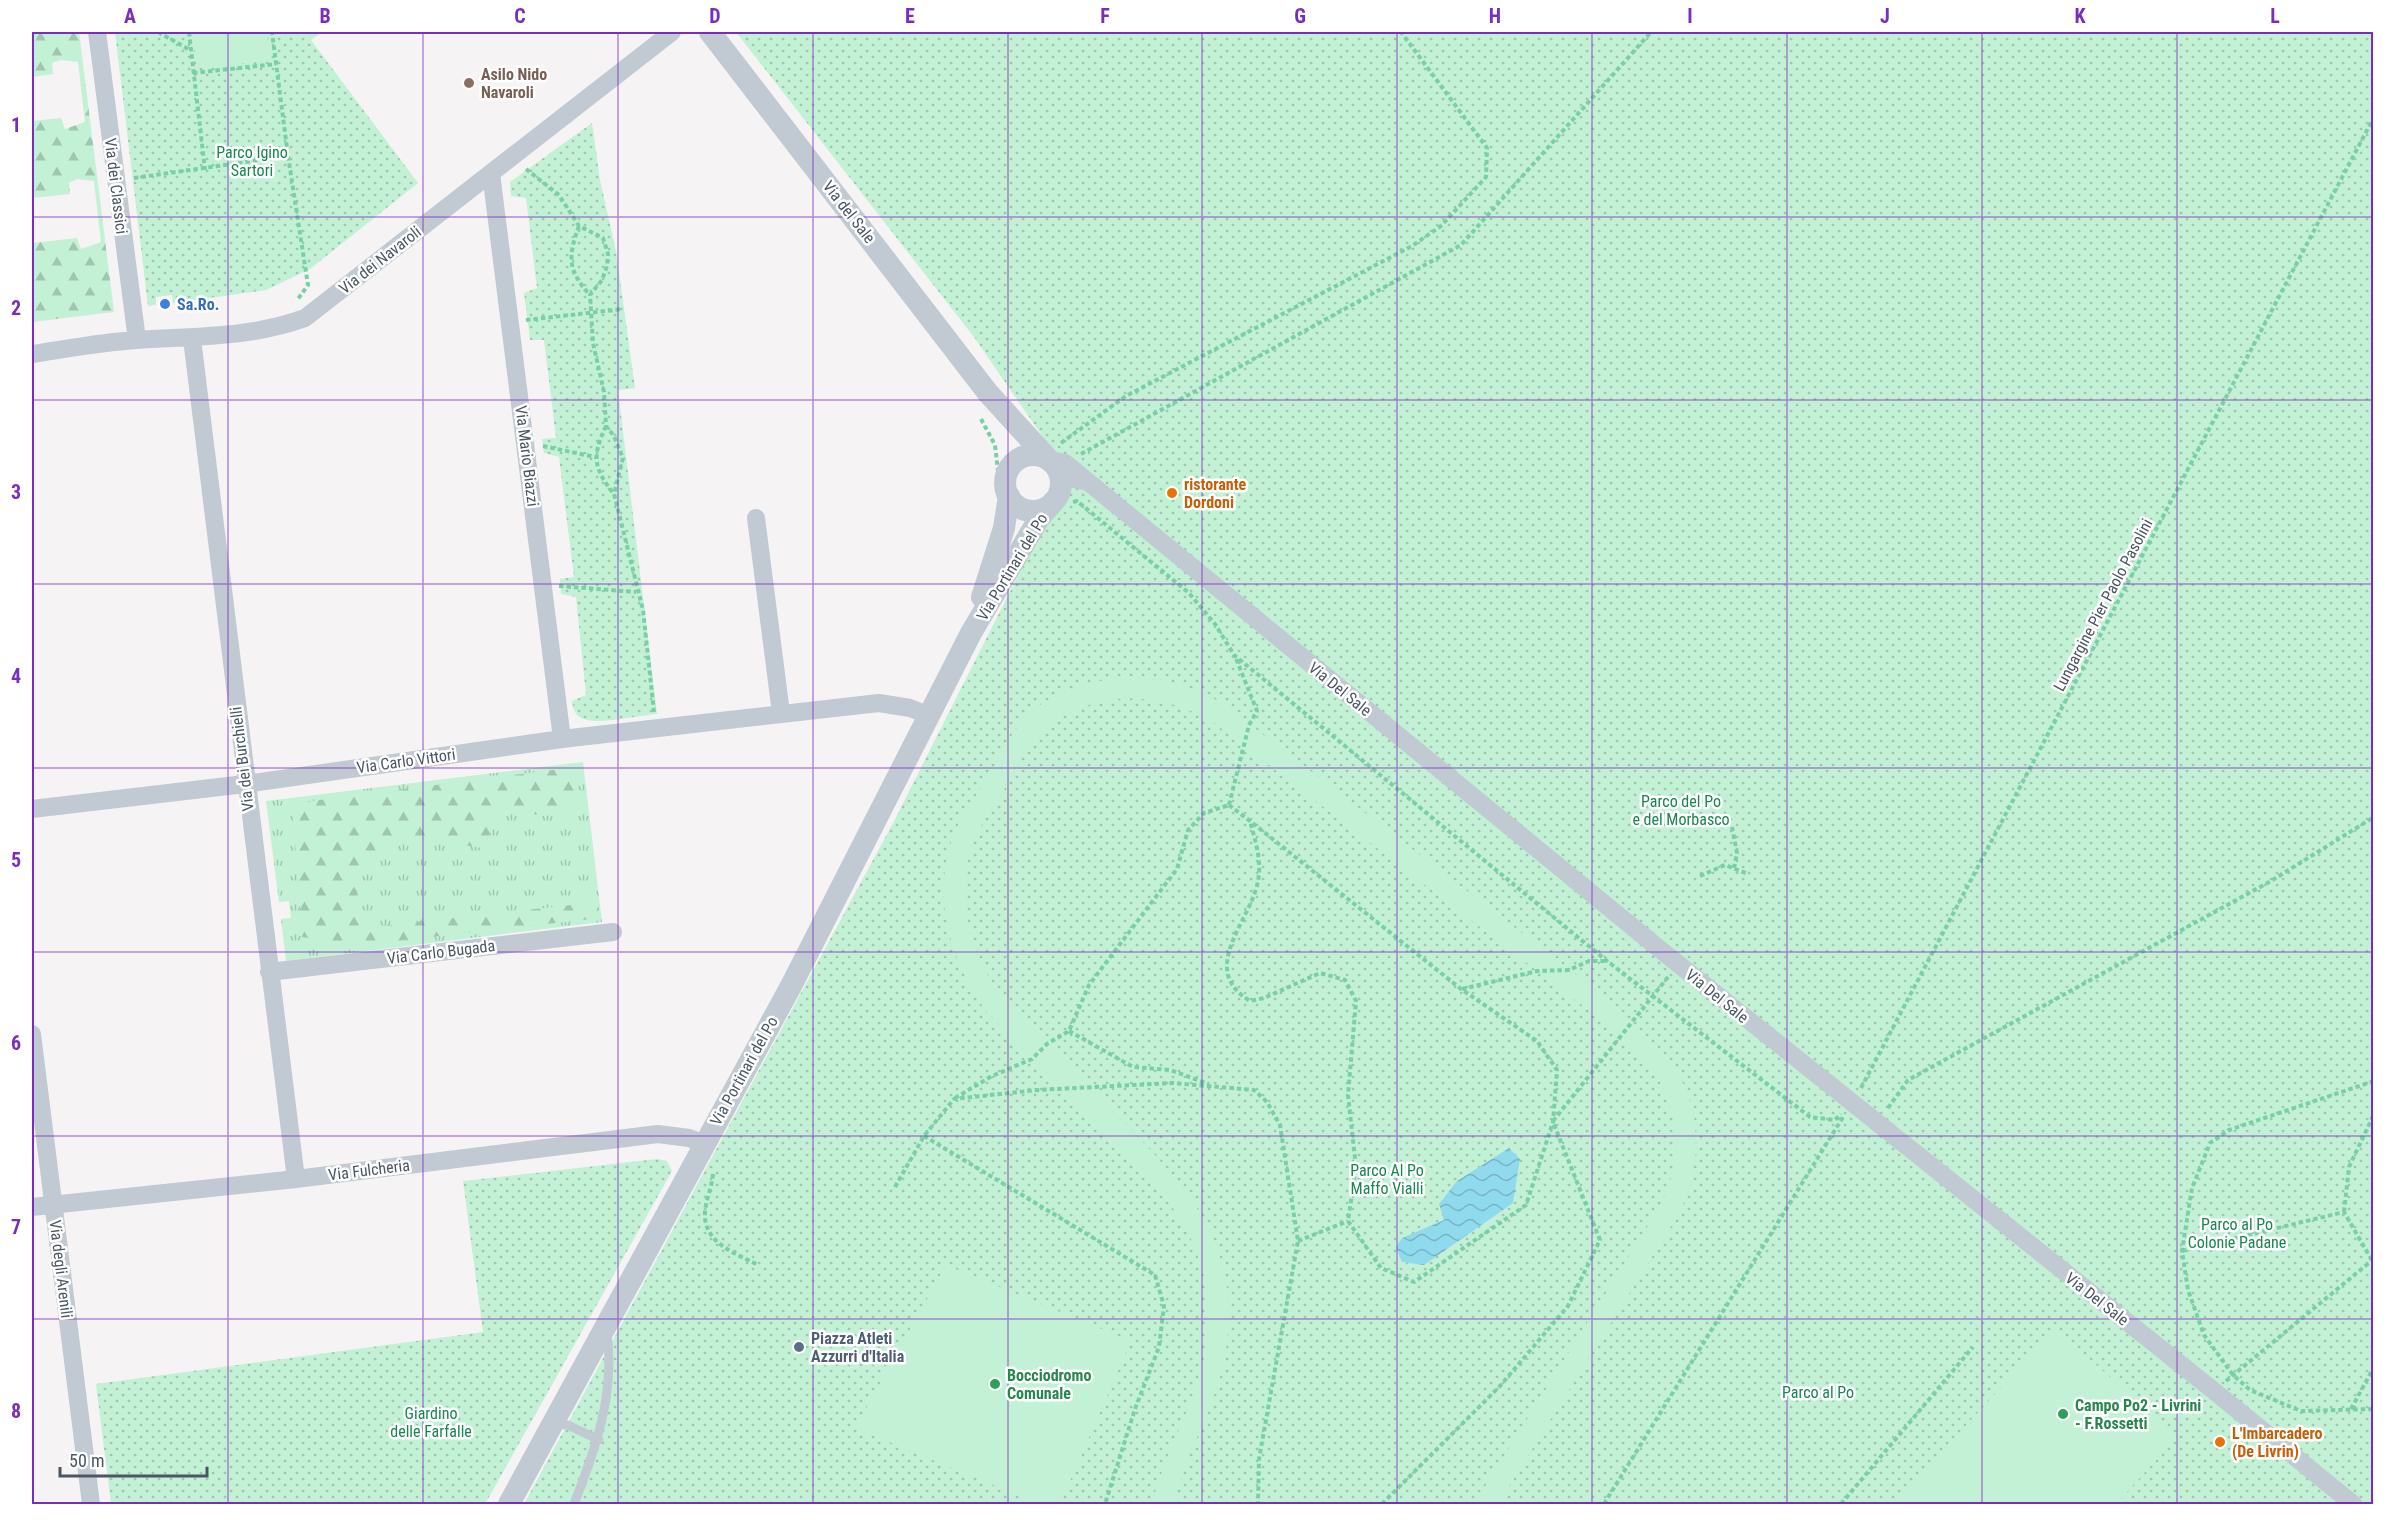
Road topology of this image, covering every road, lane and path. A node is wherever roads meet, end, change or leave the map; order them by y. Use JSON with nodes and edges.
{"nodes":[{"id":1,"x":96,"y":32,"type":"edge"},
{"id":2,"x":158,"y":32,"type":"edge"},
{"id":3,"x":189,"y":32,"type":"edge"},
{"id":4,"x":272,"y":32,"type":"edge"},
{"id":5,"x":672,"y":32,"type":"edge"},
{"id":6,"x":710,"y":32,"type":"edge"},
{"id":7,"x":1401,"y":32,"type":"edge"},
{"id":8,"x":1651,"y":32,"type":"edge"},
{"id":9,"x":191,"y":51,"type":"junction"},
{"id":10,"x":276,"y":64,"type":"junction"},
{"id":11,"x":194,"y":73,"type":"junction"},
{"id":12,"x":2373,"y":117,"type":"edge"},
{"id":13,"x":288,"y":156,"type":"junction"},
{"id":14,"x":497,"y":168,"type":"junction"},
{"id":15,"x":205,"y":170,"type":"junction"},
{"id":16,"x":116,"y":180,"type":"junction"},
{"id":17,"x":579,"y":226,"type":"junction"},
{"id":18,"x":590,"y":295,"type":"junction"},
{"id":19,"x":296,"y":302,"type":"dead end"},
{"id":20,"x":623,"y":309,"type":"dead end"},
{"id":21,"x":590,"y":313,"type":"junction"},
{"id":22,"x":510,"y":322,"type":"junction"},
{"id":23,"x":192,"y":339,"type":"junction"},
{"id":24,"x":136,"y":340,"type":"junction"},
{"id":25,"x":32,"y":354,"type":"edge"},
{"id":26,"x":982,"y":402,"type":"junction"},
{"id":27,"x":606,"y":426,"type":"junction"},
{"id":28,"x":526,"y":448,"type":"junction"},
{"id":29,"x":595,"y":457,"type":"junction"},
{"id":30,"x":1055,"y":462,"type":"junction"},
{"id":31,"x":1009,"y":468,"type":"junction"},
{"id":32,"x":1086,"y":482,"type":"junction"},
{"id":33,"x":1004,"y":492,"type":"junction"},
{"id":34,"x":614,"y":494,"type":"junction"},
{"id":35,"x":1060,"y":498,"type":"junction"},
{"id":36,"x":756,"y":518,"type":"dead end"},
{"id":37,"x":543,"y":589,"type":"junction"},
{"id":38,"x":636,"y":592,"type":"junction"},
{"id":39,"x":971,"y":633,"type":"junction"},
{"id":40,"x":1234,"y":655,"type":"junction"},
{"id":41,"x":781,"y":713,"type":"junction"},
{"id":42,"x":930,"y":716,"type":"junction"},
{"id":43,"x":655,"y":728,"type":"junction"},
{"id":44,"x":562,"y":739,"type":"junction"},
{"id":45,"x":245,"y":784,"type":"junction"},
{"id":46,"x":1229,"y":805,"type":"junction"},
{"id":47,"x":32,"y":809,"type":"edge"},
{"id":48,"x":2373,"y":817,"type":"edge"},
{"id":49,"x":1250,"y":821,"type":"junction"},
{"id":50,"x":1732,"y":827,"type":"dead end"},
{"id":51,"x":1734,"y":868,"type":"junction"},
{"id":52,"x":1748,"y":874,"type":"dead end"},
{"id":53,"x":1700,"y":876,"type":"dead end"},
{"id":54,"x":614,"y":932,"type":"dead end"},
{"id":55,"x":1607,"y":961,"type":"junction"},
{"id":56,"x":269,"y":972,"type":"junction"},
{"id":57,"x":1461,"y":989,"type":"junction"},
{"id":58,"x":1653,"y":994,"type":"junction"},
{"id":59,"x":1069,"y":1031,"type":"junction"},
{"id":60,"x":32,"y":1034,"type":"edge"},
{"id":61,"x":2373,"y":1080,"type":"edge"},
{"id":62,"x":1217,"y":1087,"type":"junction"},
{"id":63,"x":954,"y":1099,"type":"junction"},
{"id":64,"x":1851,"y":1103,"type":"junction"},
{"id":65,"x":2373,"y":1114,"type":"edge"},
{"id":66,"x":1553,"y":1122,"type":"junction"},
{"id":67,"x":1877,"y":1123,"type":"junction"},
{"id":68,"x":924,"y":1136,"type":"junction"},
{"id":69,"x":705,"y":1144,"type":"junction"},
{"id":70,"x":296,"y":1179,"type":"junction"},
{"id":71,"x":895,"y":1187,"type":"dead end"},
{"id":72,"x":53,"y":1204,"type":"junction"},
{"id":73,"x":32,"y":1207,"type":"edge"},
{"id":74,"x":2344,"y":1212,"type":"junction"},
{"id":75,"x":1348,"y":1221,"type":"junction"},
{"id":76,"x":1298,"y":1241,"type":"junction"},
{"id":77,"x":2182,"y":1251,"type":"junction"},
{"id":78,"x":2372,"y":1263,"type":"edge"},
{"id":79,"x":758,"y":1265,"type":"dead end"},
{"id":80,"x":606,"y":1327,"type":"junction"},
{"id":81,"x":1973,"y":1347,"type":"dead end"},
{"id":82,"x":2373,"y":1367,"type":"edge"},
{"id":83,"x":2233,"y":1375,"type":"junction"},
{"id":84,"x":2214,"y":1391,"type":"junction"},
{"id":85,"x":2373,"y":1409,"type":"edge"},
{"id":86,"x":2351,"y":1410,"type":"junction"},
{"id":87,"x":553,"y":1424,"type":"junction"},
{"id":88,"x":599,"y":1440,"type":"junction"},
{"id":89,"x":91,"y":1504,"type":"edge"},
{"id":90,"x":509,"y":1504,"type":"edge"},
{"id":91,"x":574,"y":1504,"type":"edge"},
{"id":92,"x":1105,"y":1504,"type":"edge"},
{"id":93,"x":1258,"y":1504,"type":"edge"},
{"id":94,"x":1382,"y":1504,"type":"edge"},
{"id":95,"x":1604,"y":1504,"type":"edge"},
{"id":96,"x":1841,"y":1504,"type":"edge"},
{"id":97,"x":2353,"y":1504,"type":"edge"}],
"edges":[{"from":1,"to":16,"type":"street","name":"Via dei Classici"},
{"from":2,"to":9,"type":"path"},
{"from":3,"to":9,"type":"path"},
{"from":4,"to":10,"type":"path"},
{"from":5,"to":14,"type":"street","name":"Via dei Navaroli"},
{"from":6,"to":26,"type":"street","name":"Via del Sale"},
{"from":7,"to":30,"type":"path"},
{"from":8,"to":30,"type":"path"},
{"from":9,"to":11,"type":"path"},
{"from":10,"to":11,"type":"path"},
{"from":10,"to":13,"type":"path"},
{"from":11,"to":15,"type":"path"},
{"from":12,"to":64,"type":"path","name":"Lungargine Pier Paolo Pasolini"},
{"from":13,"to":15,"type":"path"},
{"from":13,"to":19,"type":"path"},
{"from":14,"to":17,"type":"path"},
{"from":14,"to":22,"type":"street","name":"Via Mario Biazzi"},
{"from":14,"to":23,"type":"street","name":"Via dei Navaroli"},
{"from":15,"to":16,"type":"path"},
{"from":16,"to":24,"type":"street","name":"Via dei Classici"},
{"from":17,"to":18,"type":"path"},
{"from":17,"to":18,"type":"path"},
{"from":18,"to":21,"type":"path"},
{"from":20,"to":21,"type":"path"},
{"from":21,"to":22,"type":"path"},
{"from":21,"to":27,"type":"path"},
{"from":22,"to":28,"type":"street","name":"Via Mario Biazzi"},
{"from":23,"to":24,"type":"street","name":"Via dei Navaroli"},
{"from":23,"to":45,"type":"street","name":"Via dei Burchielli"},
{"from":24,"to":25,"type":"street","name":"Via dei Navaroli"},
{"from":26,"to":30,"type":"street","name":"Via del Sale"},
{"from":26,"to":31,"type":"street","name":"Via del Sale"},
{"from":26,"to":33,"type":"path"},
{"from":27,"to":29,"type":"path"},
{"from":27,"to":34,"type":"path"},
{"from":28,"to":29,"type":"path"},
{"from":28,"to":37,"type":"street","name":"Via Mario Biazzi"},
{"from":29,"to":34,"type":"path"},
{"from":30,"to":31,"type":"street"},
{"from":30,"to":32,"type":"street","name":"Via del Sale"},
{"from":30,"to":35,"type":"street","name":"Via del Sale"},
{"from":31,"to":33,"type":"street","name":"Via del Sale"},
{"from":32,"to":35,"type":"street"},
{"from":32,"to":64,"type":"street","name":"Via Del Sale"},
{"from":33,"to":35,"type":"street"},
{"from":33,"to":39,"type":"street","name":"Via Portinari del Po"},
{"from":34,"to":38,"type":"path"},
{"from":35,"to":39,"type":"street","name":"Via Portinari del Po"},
{"from":35,"to":40,"type":"path"},
{"from":36,"to":41,"type":"street"},
{"from":37,"to":38,"type":"path"},
{"from":37,"to":44,"type":"street","name":"Via Mario Biazzi"},
{"from":38,"to":43,"type":"path"},
{"from":39,"to":42,"type":"street","name":"Via Portinari del Po"},
{"from":40,"to":46,"type":"path"},
{"from":40,"to":55,"type":"path"},
{"from":41,"to":42,"type":"street","name":"Via Carlo Vittori"},
{"from":41,"to":43,"type":"street","name":"Via Carlo Vittori"},
{"from":42,"to":69,"type":"street","name":"Via Portinari del Po"},
{"from":43,"to":44,"type":"street","name":"Via Carlo Vittori"},
{"from":44,"to":45,"type":"street","name":"Via Carlo Vittori"},
{"from":45,"to":47,"type":"street","name":"Via Carlo Vittori"},
{"from":45,"to":56,"type":"street","name":"Via dei Burchielli"},
{"from":46,"to":49,"type":"path"},
{"from":46,"to":59,"type":"path"},
{"from":48,"to":67,"type":"path"},
{"from":49,"to":57,"type":"path"},
{"from":49,"to":75,"type":"path"},
{"from":50,"to":51,"type":"path"},
{"from":51,"to":52,"type":"path"},
{"from":51,"to":53,"type":"path"},
{"from":54,"to":56,"type":"street","name":"Via Carlo Bugada"},
{"from":55,"to":57,"type":"path"},
{"from":55,"to":58,"type":"path"},
{"from":56,"to":70,"type":"street","name":"Via dei Burchielli"},
{"from":57,"to":66,"type":"path"},
{"from":58,"to":64,"type":"path"},
{"from":58,"to":66,"type":"path"},
{"from":59,"to":62,"type":"path"},
{"from":59,"to":63,"type":"path"},
{"from":60,"to":72,"type":"street","name":"Via degli Arenili"},
{"from":61,"to":77,"type":"path"},
{"from":62,"to":63,"type":"path"},
{"from":62,"to":76,"type":"path"},
{"from":63,"to":68,"type":"path"},
{"from":64,"to":67,"type":"street","name":"Via Del Sale"},
{"from":64,"to":95,"type":"path","name":"Lungargine Pier Paolo Pasolini"},
{"from":65,"to":74,"type":"path"},
{"from":66,"to":75,"type":"path"},
{"from":66,"to":94,"type":"path"},
{"from":67,"to":84,"type":"street","name":"Via Del Sale"},
{"from":68,"to":71,"type":"path"},
{"from":68,"to":92,"type":"path"},
{"from":69,"to":70,"type":"street","name":"Via Fulcheria"},
{"from":69,"to":79,"type":"path"},
{"from":69,"to":80,"type":"street","name":"Via Portinari del Po"},
{"from":70,"to":72,"type":"street","name":"Via Fulcheria"},
{"from":72,"to":73,"type":"street","name":"Via Fulcheria"},
{"from":72,"to":89,"type":"street","name":"Via degli Arenili"},
{"from":74,"to":77,"type":"path"},
{"from":74,"to":78,"type":"path"},
{"from":75,"to":76,"type":"path"},
{"from":76,"to":93,"type":"path"},
{"from":77,"to":83,"type":"path"},
{"from":78,"to":83,"type":"path"},
{"from":80,"to":87,"type":"street","name":"Via Portinari del Po"},
{"from":80,"to":88,"type":"lane"},
{"from":81,"to":96,"type":"path"},
{"from":82,"to":86,"type":"path"},
{"from":83,"to":84,"type":"path"},
{"from":83,"to":86,"type":"path"},
{"from":84,"to":97,"type":"street","name":"Via Del Sale"},
{"from":85,"to":86,"type":"path"},
{"from":87,"to":88,"type":"lane"},
{"from":87,"to":90,"type":"street","name":"Via Portinari del Po"},
{"from":88,"to":91,"type":"lane"}]}
